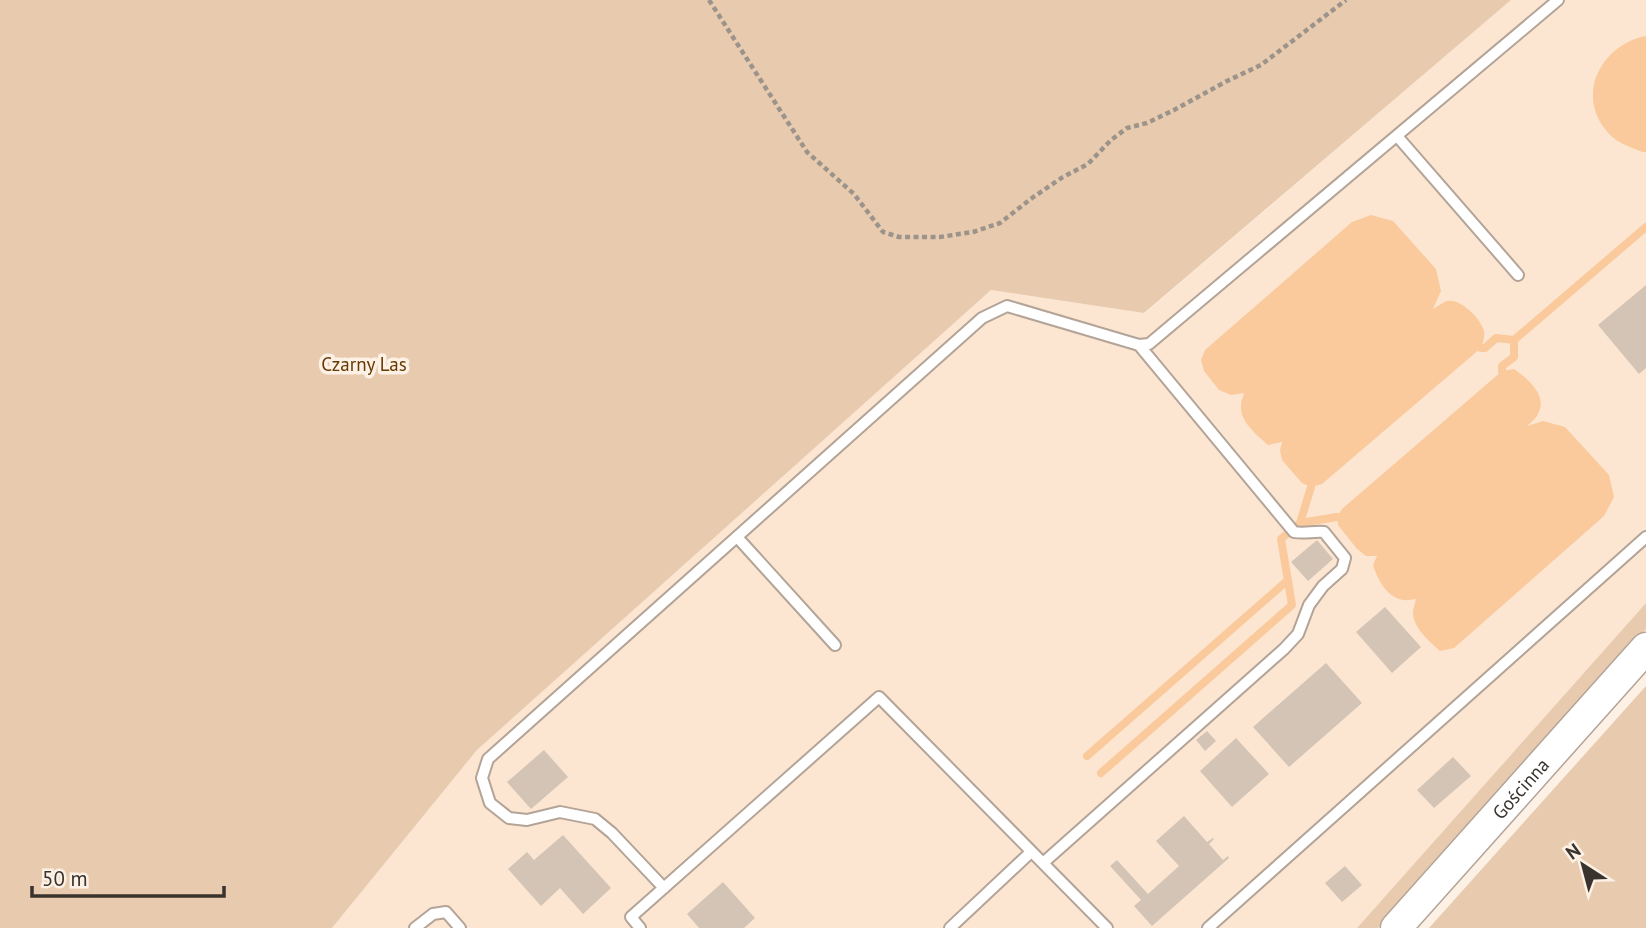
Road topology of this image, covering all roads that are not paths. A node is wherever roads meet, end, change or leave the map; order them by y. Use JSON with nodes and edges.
{"nodes":[{"id":1,"x":1558,"y":0,"type":"edge"},
{"id":2,"x":1397,"y":136,"type":"junction"},
{"id":3,"x":1518,"y":275,"type":"dead end"},
{"id":4,"x":1139,"y":345,"type":"junction"},
{"id":5,"x":737,"y":537,"type":"junction"},
{"id":6,"x":1646,"y":537,"type":"edge"},
{"id":7,"x":835,"y":645,"type":"dead end"},
{"id":8,"x":1646,"y":648,"type":"edge"},
{"id":9,"x":1031,"y":852,"type":"junction"},
{"id":10,"x":1042,"y":863,"type":"junction"},
{"id":11,"x":664,"y":888,"type":"junction"},
{"id":12,"x":415,"y":928,"type":"edge"},
{"id":13,"x":460,"y":928,"type":"edge"},
{"id":14,"x":640,"y":928,"type":"edge"},
{"id":15,"x":950,"y":928,"type":"edge"},
{"id":16,"x":1107,"y":928,"type":"edge"},
{"id":17,"x":1208,"y":928,"type":"edge"},
{"id":18,"x":1396,"y":928,"type":"edge"}],
"edges":[{"from":1,"to":2,"type":"lane"},
{"from":2,"to":3,"type":"lane"},
{"from":2,"to":4,"type":"lane"},
{"from":4,"to":5,"type":"lane"},
{"from":4,"to":10,"type":"lane"},
{"from":5,"to":7,"type":"lane"},
{"from":5,"to":11,"type":"lane"},
{"from":6,"to":17,"type":"lane"},
{"from":8,"to":18,"type":"street","name":"Gościnna"},
{"from":9,"to":10,"type":"lane"},
{"from":9,"to":11,"type":"lane"},
{"from":9,"to":15,"type":"lane"},
{"from":10,"to":16,"type":"lane"},
{"from":11,"to":14,"type":"lane"},
{"from":12,"to":13,"type":"lane"}]}
